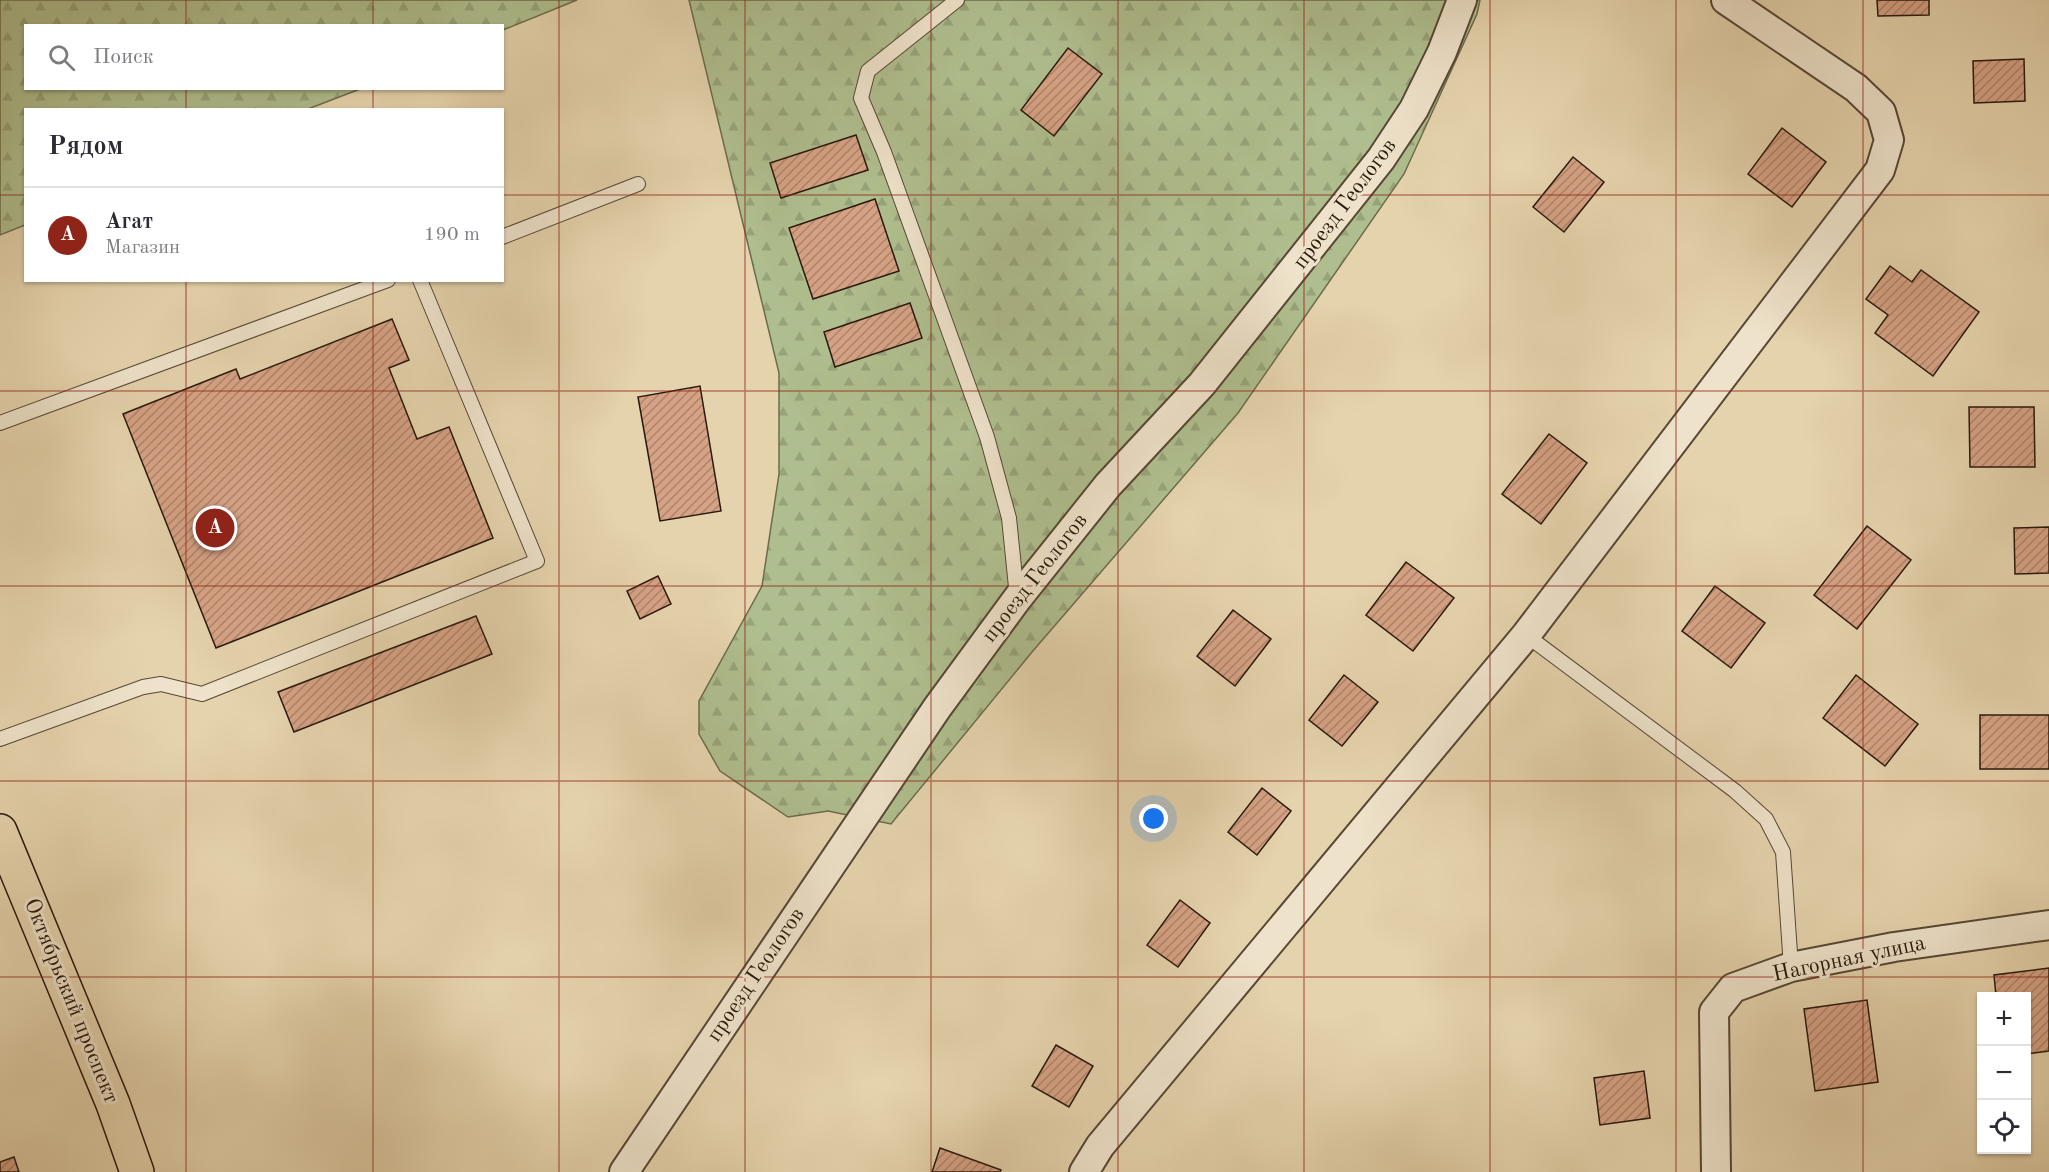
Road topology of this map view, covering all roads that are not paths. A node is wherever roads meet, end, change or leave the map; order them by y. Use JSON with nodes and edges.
{"nodes":[{"id":1,"x":957,"y":0,"type":"edge"},
{"id":2,"x":1461,"y":0,"type":"edge"},
{"id":3,"x":1726,"y":0,"type":"edge"},
{"id":4,"x":638,"y":184,"type":"dead end"},
{"id":5,"x":504,"y":236,"type":"edge"},
{"id":6,"x":383,"y":282,"type":"edge"},
{"id":7,"x":421,"y":282,"type":"edge"},
{"id":8,"x":0,"y":423,"type":"edge"},
{"id":9,"x":1017,"y":599,"type":"junction"},
{"id":10,"x":1526,"y":635,"type":"junction"},
{"id":11,"x":0,"y":739,"type":"edge"},
{"id":12,"x":0,"y":831,"type":"edge"},
{"id":13,"x":10,"y":878,"type":"edge"},
{"id":14,"x":2049,"y":925,"type":"edge"},
{"id":15,"x":1791,"y":967,"type":"junction"},
{"id":16,"x":137,"y":1172,"type":"edge"},
{"id":17,"x":624,"y":1172,"type":"edge"},
{"id":18,"x":1084,"y":1172,"type":"edge"},
{"id":19,"x":1716,"y":1172,"type":"edge"}],
"edges":[{"from":1,"to":9,"type":"lane"},
{"from":2,"to":9,"type":"street","name":"проезд Геологов"},
{"from":3,"to":10,"type":"street"},
{"from":4,"to":5,"type":"lane"},
{"from":6,"to":8,"type":"lane"},
{"from":7,"to":11,"type":"lane"},
{"from":9,"to":17,"type":"street","name":"проезд Геологов"},
{"from":10,"to":15,"type":"lane"},
{"from":10,"to":18,"type":"street"},
{"from":12,"to":13,"type":"main road","name":"Октябрьский проспект"},
{"from":13,"to":16,"type":"main road","name":"Октябрьский проспект"},
{"from":14,"to":15,"type":"street","name":"Нагорная улица"},
{"from":15,"to":19,"type":"street","name":"Нагорная улица"}]}
